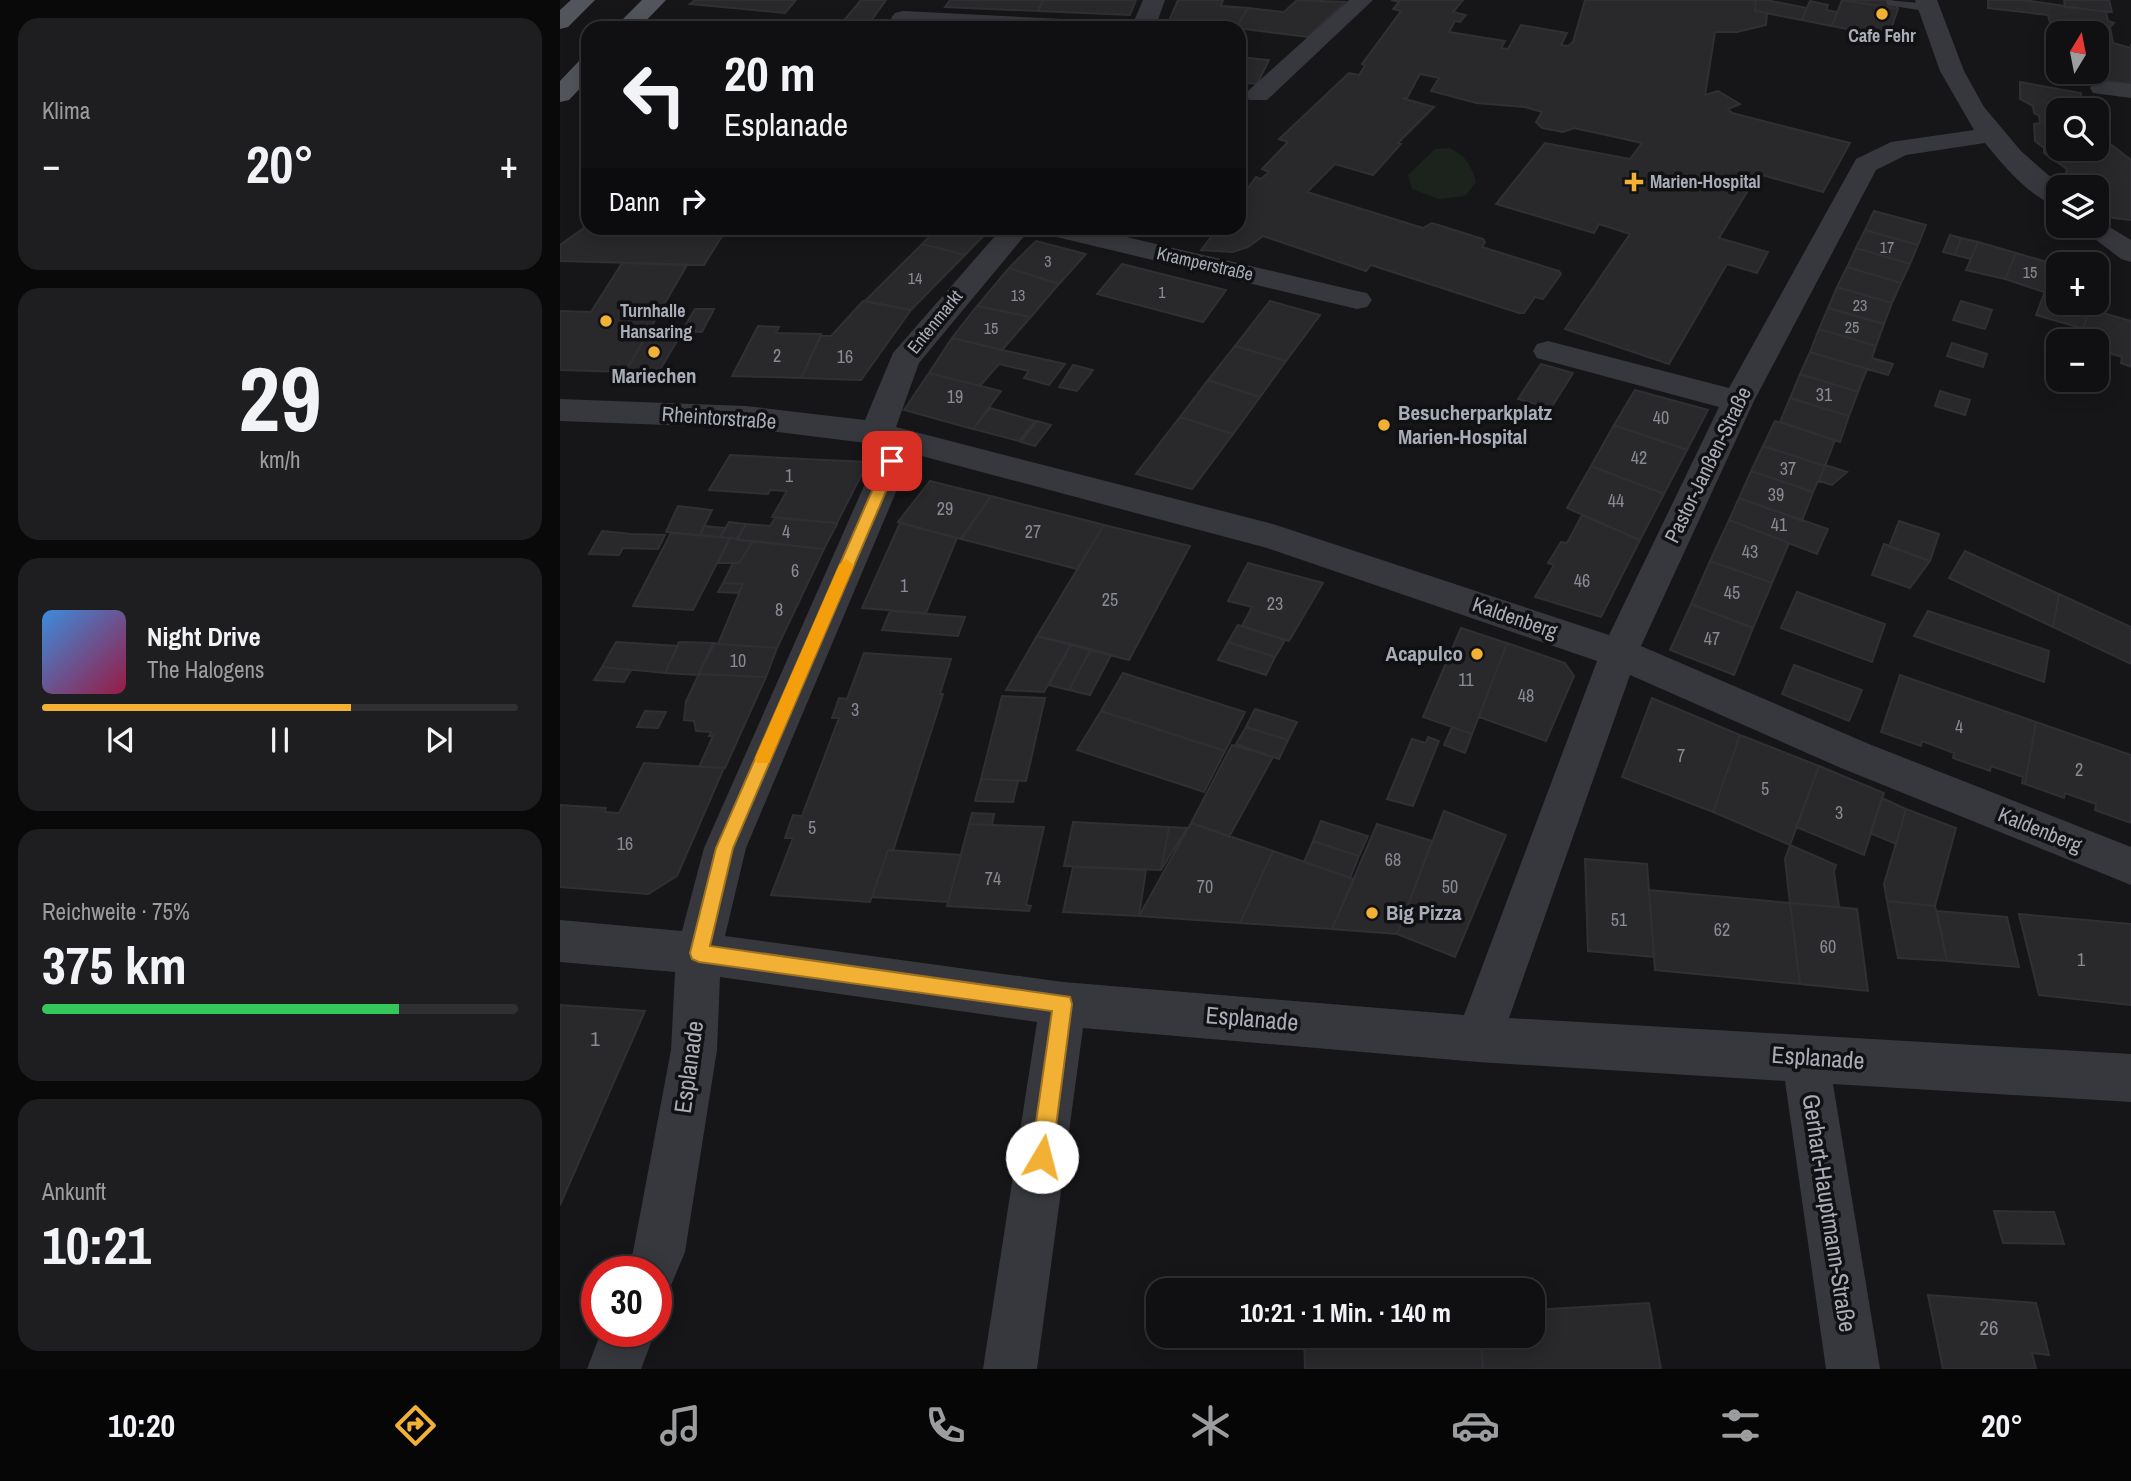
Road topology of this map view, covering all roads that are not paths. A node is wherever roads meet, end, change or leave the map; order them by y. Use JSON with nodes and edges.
{"nodes":[{"id":1,"x":584,"y":0,"type":"edge"},
{"id":2,"x":654,"y":0,"type":"edge"},
{"id":3,"x":1154,"y":0,"type":"edge"},
{"id":4,"x":1362,"y":0,"type":"edge"},
{"id":5,"x":1892,"y":2,"type":"dead end"},
{"id":6,"x":1928,"y":4,"type":"edge"},
{"id":7,"x":903,"y":19,"type":"dead end"},
{"id":8,"x":633,"y":21,"type":"edge"},
{"id":9,"x":947,"y":21,"type":"edge"},
{"id":10,"x":1146,"y":21,"type":"edge"},
{"id":11,"x":560,"y":22,"type":"edge"},
{"id":12,"x":581,"y":73,"type":"edge"},
{"id":13,"x":2102,"y":88,"type":"dead end"},
{"id":14,"x":2131,"y":91,"type":"edge"},
{"id":15,"x":560,"y":95,"type":"edge"},
{"id":16,"x":1247,"y":99,"type":"edge"},
{"id":17,"x":1990,"y":135,"type":"junction"},
{"id":18,"x":2046,"y":188,"type":"edge"},
{"id":19,"x":1011,"y":235,"type":"edge"},
{"id":20,"x":1083,"y":235,"type":"edge"},
{"id":21,"x":2109,"y":238,"type":"edge"},
{"id":22,"x":2131,"y":253,"type":"edge"},
{"id":23,"x":1357,"y":300,"type":"dead end"},
{"id":24,"x":1548,"y":351,"type":"dead end"},
{"id":25,"x":1738,"y":401,"type":"junction"},
{"id":26,"x":560,"y":410,"type":"edge"},
{"id":27,"x":877,"y":433,"type":"junction"},
{"id":28,"x":1619,"y":653,"type":"junction"},
{"id":29,"x":2131,"y":866,"type":"edge"},
{"id":30,"x":560,"y":941,"type":"edge"},
{"id":31,"x":699,"y":953,"type":"junction"},
{"id":32,"x":1063,"y":1004,"type":"junction"},
{"id":33,"x":1478,"y":1039,"type":"junction"},
{"id":34,"x":1805,"y":1057,"type":"junction"},
{"id":35,"x":2131,"y":1078,"type":"edge"},
{"id":36,"x":657,"y":1256,"type":"edge"},
{"id":37,"x":622,"y":1347,"type":"edge"},
{"id":38,"x":614,"y":1369,"type":"edge"},
{"id":39,"x":1010,"y":1369,"type":"edge"},
{"id":40,"x":1853,"y":1369,"type":"edge"}],
"edges":[{"from":1,"to":11,"type":"main road"},
{"from":2,"to":8,"type":"main road"},
{"from":3,"to":10,"type":"street"},
{"from":4,"to":16,"type":"street"},
{"from":5,"to":6,"type":"lane"},
{"from":6,"to":17,"type":"street"},
{"from":7,"to":9,"type":"street"},
{"from":12,"to":15,"type":"main road"},
{"from":13,"to":14,"type":"street"},
{"from":17,"to":18,"type":"street"},
{"from":17,"to":25,"type":"street","name":"Pastor-Janßen-Straße"},
{"from":19,"to":27,"type":"street","name":"Entenmarkt"},
{"from":20,"to":23,"type":"street","name":"Kramperstraße"},
{"from":21,"to":22,"type":"street"},
{"from":24,"to":25,"type":"street"},
{"from":25,"to":28,"type":"street","name":"Pastor-Janßen-Straße"},
{"from":26,"to":27,"type":"street","name":"Rheintorstraße"},
{"from":27,"to":28,"type":"street","name":"Kaldenberg"},
{"from":27,"to":31,"type":"street"},
{"from":28,"to":29,"type":"street","name":"Kaldenberg"},
{"from":28,"to":33,"type":"street","name":"Pastor-Janßen-Straße"},
{"from":30,"to":31,"type":"street"},
{"from":31,"to":32,"type":"street","name":"Esplanade"},
{"from":31,"to":36,"type":"street","name":"Esplanade"},
{"from":32,"to":33,"type":"street","name":"Esplanade"},
{"from":32,"to":39,"type":"street"},
{"from":33,"to":34,"type":"street","name":"Esplanade"},
{"from":34,"to":35,"type":"street","name":"Esplanade"},
{"from":34,"to":40,"type":"street","name":"Gerhart-Hauptmann-Straße"},
{"from":37,"to":38,"type":"street"}]}
